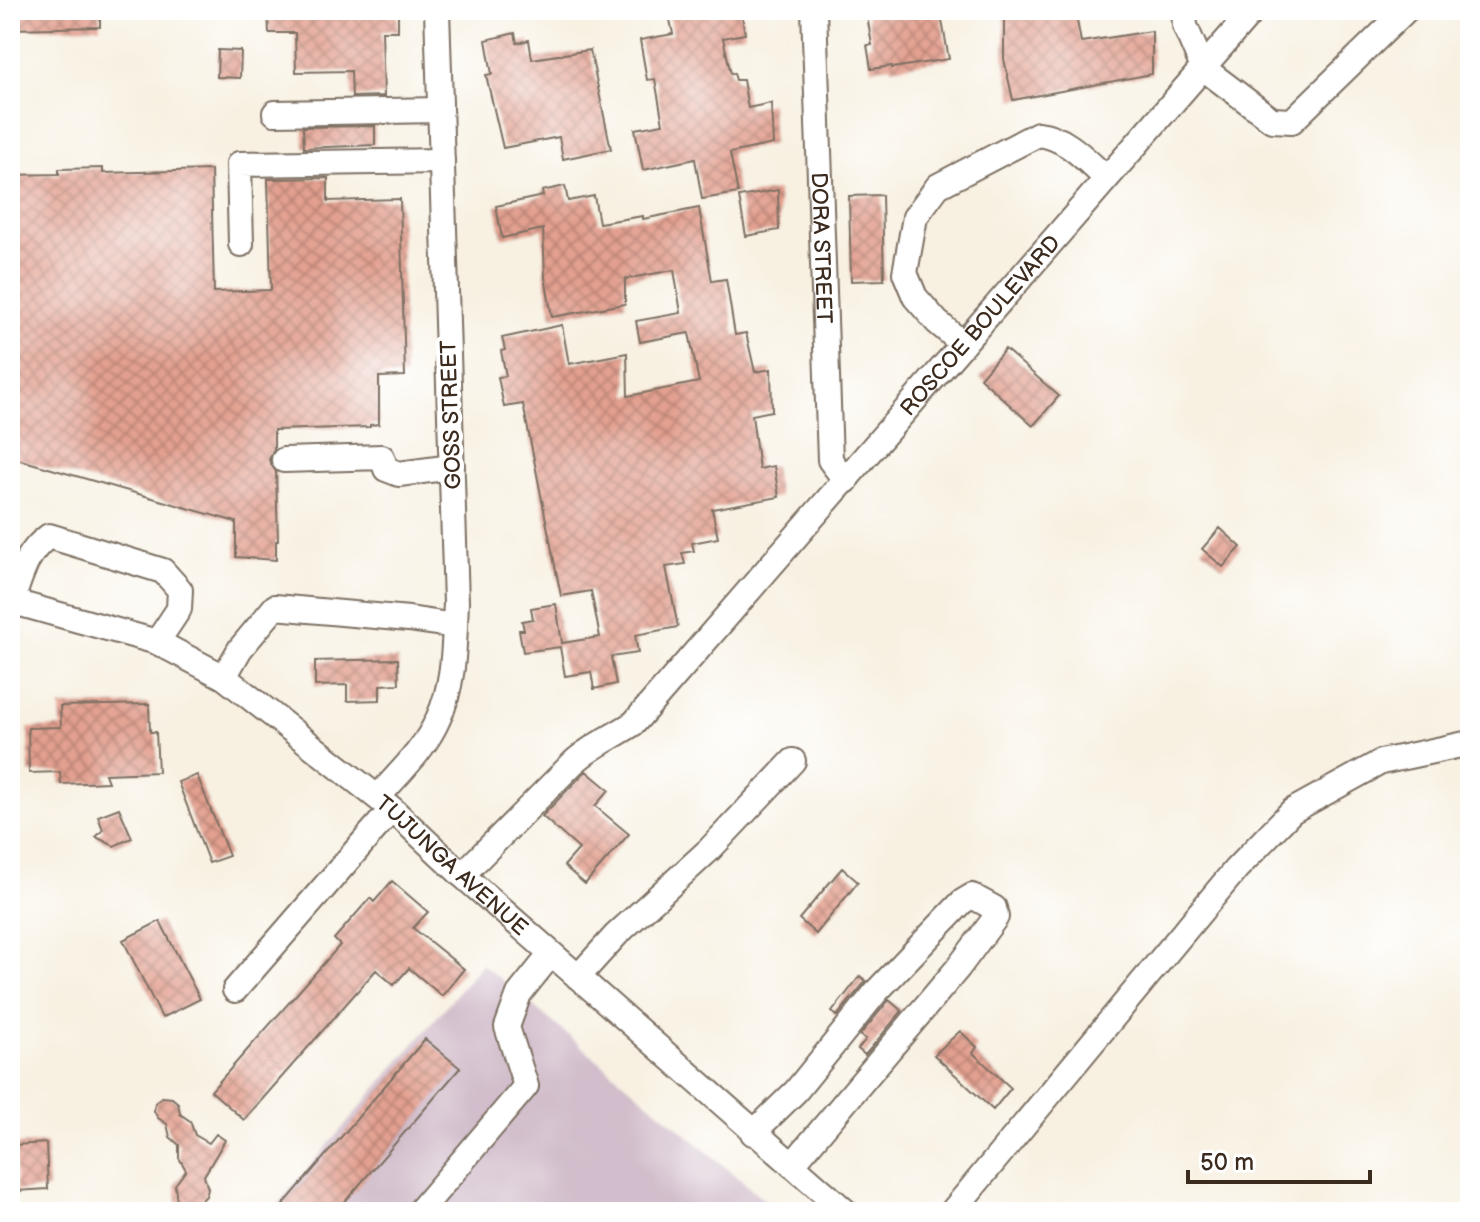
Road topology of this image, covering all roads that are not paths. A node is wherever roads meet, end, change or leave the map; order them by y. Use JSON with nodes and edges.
{"nodes":[{"id":1,"x":437,"y":10,"type":"edge"},
{"id":2,"x":814,"y":10,"type":"edge"},
{"id":3,"x":1184,"y":10,"type":"edge"},
{"id":4,"x":1253,"y":10,"type":"edge"},
{"id":5,"x":1406,"y":10,"type":"edge"},
{"id":6,"x":1203,"y":68,"type":"junction"},
{"id":7,"x":440,"y":110,"type":"junction"},
{"id":8,"x":275,"y":113,"type":"dead end"},
{"id":9,"x":442,"y":161,"type":"junction"},
{"id":10,"x":1106,"y":178,"type":"junction"},
{"id":11,"x":241,"y":244,"type":"dead end"},
{"id":12,"x":963,"y":344,"type":"junction"},
{"id":13,"x":284,"y":460,"type":"dead end"},
{"id":14,"x":452,"y":467,"type":"junction"},
{"id":15,"x":846,"y":481,"type":"junction"},
{"id":16,"x":11,"y":601,"type":"edge"},
{"id":17,"x":455,"y":626,"type":"junction"},
{"id":18,"x":157,"y":642,"type":"junction"},
{"id":19,"x":224,"y":677,"type":"junction"},
{"id":20,"x":1470,"y":743,"type":"edge"},
{"id":21,"x":793,"y":761,"type":"dead end"},
{"id":22,"x":385,"y":803,"type":"junction"},
{"id":23,"x":462,"y":875,"type":"junction"},
{"id":24,"x":551,"y":954,"type":"junction"},
{"id":25,"x":578,"y":977,"type":"junction"},
{"id":26,"x":235,"y":990,"type":"dead end"},
{"id":27,"x":753,"y":1133,"type":"junction"},
{"id":28,"x":792,"y":1165,"type":"junction"},
{"id":29,"x":419,"y":1212,"type":"edge"},
{"id":30,"x":846,"y":1212,"type":"edge"},
{"id":31,"x":952,"y":1212,"type":"edge"}],
"edges":[{"from":1,"to":7,"type":"street","name":"GOSS STREET"},
{"from":2,"to":15,"type":"street","name":"DORA STREET"},
{"from":3,"to":6,"type":"street"},
{"from":4,"to":6,"type":"street","name":"ROSCOE BOULEVARD"},
{"from":5,"to":6,"type":"street"},
{"from":6,"to":10,"type":"street","name":"ROSCOE BOULEVARD"},
{"from":7,"to":8,"type":"street"},
{"from":7,"to":9,"type":"street","name":"GOSS STREET"},
{"from":9,"to":11,"type":"street"},
{"from":9,"to":14,"type":"street","name":"GOSS STREET"},
{"from":10,"to":12,"type":"street","name":"ROSCOE BOULEVARD"},
{"from":10,"to":12,"type":"street"},
{"from":12,"to":15,"type":"street","name":"ROSCOE BOULEVARD"},
{"from":13,"to":14,"type":"street"},
{"from":14,"to":17,"type":"street","name":"GOSS STREET"},
{"from":15,"to":23,"type":"street","name":"ROSCOE BOULEVARD"},
{"from":16,"to":18,"type":"street","name":"TUJUNGA AVENUE"},
{"from":16,"to":18,"type":"street"},
{"from":17,"to":19,"type":"street"},
{"from":17,"to":22,"type":"street","name":"GOSS STREET"},
{"from":18,"to":19,"type":"street","name":"TUJUNGA AVENUE"},
{"from":19,"to":22,"type":"street","name":"TUJUNGA AVENUE"},
{"from":20,"to":31,"type":"street"},
{"from":21,"to":25,"type":"street"},
{"from":22,"to":23,"type":"street","name":"TUJUNGA AVENUE"},
{"from":22,"to":26,"type":"street","name":"GOSS STREET"},
{"from":23,"to":24,"type":"street","name":"TUJUNGA AVENUE"},
{"from":24,"to":25,"type":"street","name":"TUJUNGA AVENUE"},
{"from":24,"to":29,"type":"street"},
{"from":25,"to":27,"type":"street","name":"TUJUNGA AVENUE"},
{"from":27,"to":28,"type":"street","name":"TUJUNGA AVENUE"},
{"from":27,"to":28,"type":"street"},
{"from":28,"to":30,"type":"street","name":"TUJUNGA AVENUE"}]}
